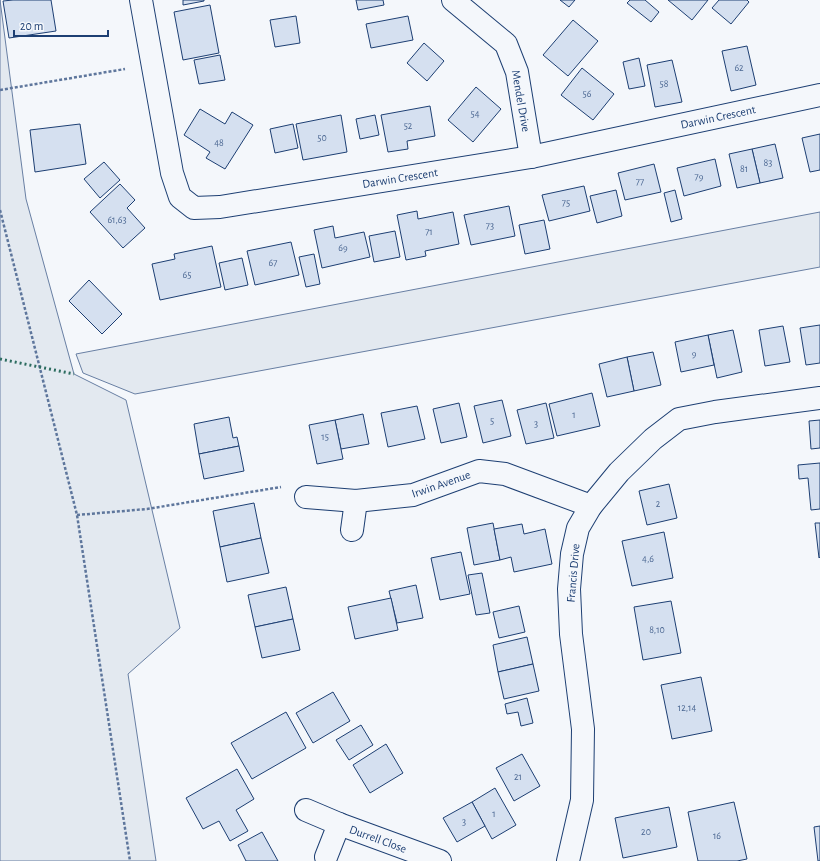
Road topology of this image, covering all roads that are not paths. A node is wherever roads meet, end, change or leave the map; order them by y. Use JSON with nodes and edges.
{"nodes":[{"id":1,"x":141,"y":0,"type":"edge"},
{"id":2,"x":453,"y":0,"type":"edge"},
{"id":3,"x":820,"y":95,"type":"edge"},
{"id":4,"x":531,"y":157,"type":"junction"},
{"id":5,"x":820,"y":398,"type":"edge"},
{"id":6,"x":306,"y":497,"type":"road end"},
{"id":7,"x":356,"y":501,"type":"junction"},
{"id":8,"x":591,"y":506,"type":"junction"},
{"id":9,"x":352,"y":530,"type":"dead end"},
{"id":10,"x":306,"y":810,"type":"dead end"},
{"id":11,"x":339,"y":824,"type":"junction"},
{"id":12,"x":326,"y":857,"type":"dead end"},
{"id":13,"x":440,"y":861,"type":"edge"},
{"id":14,"x":568,"y":861,"type":"edge"}],
"edges":[{"from":1,"to":4,"type":"street","name":"Darwin Crescent"},
{"from":2,"to":4,"type":"street","name":"Mendel Drive"},
{"from":3,"to":4,"type":"street","name":"Darwin Crescent"},
{"from":5,"to":8,"type":"street","name":"Francis Drive"},
{"from":6,"to":7,"type":"street","name":"Irwin Avenue"},
{"from":7,"to":8,"type":"street","name":"Irwin Avenue"},
{"from":7,"to":9,"type":"street"},
{"from":8,"to":14,"type":"street","name":"Francis Drive"},
{"from":10,"to":11,"type":"street","name":"Durrell Close"},
{"from":11,"to":12,"type":"street","name":"Durrell Close"},
{"from":11,"to":13,"type":"street","name":"Durrell Close"}]}
